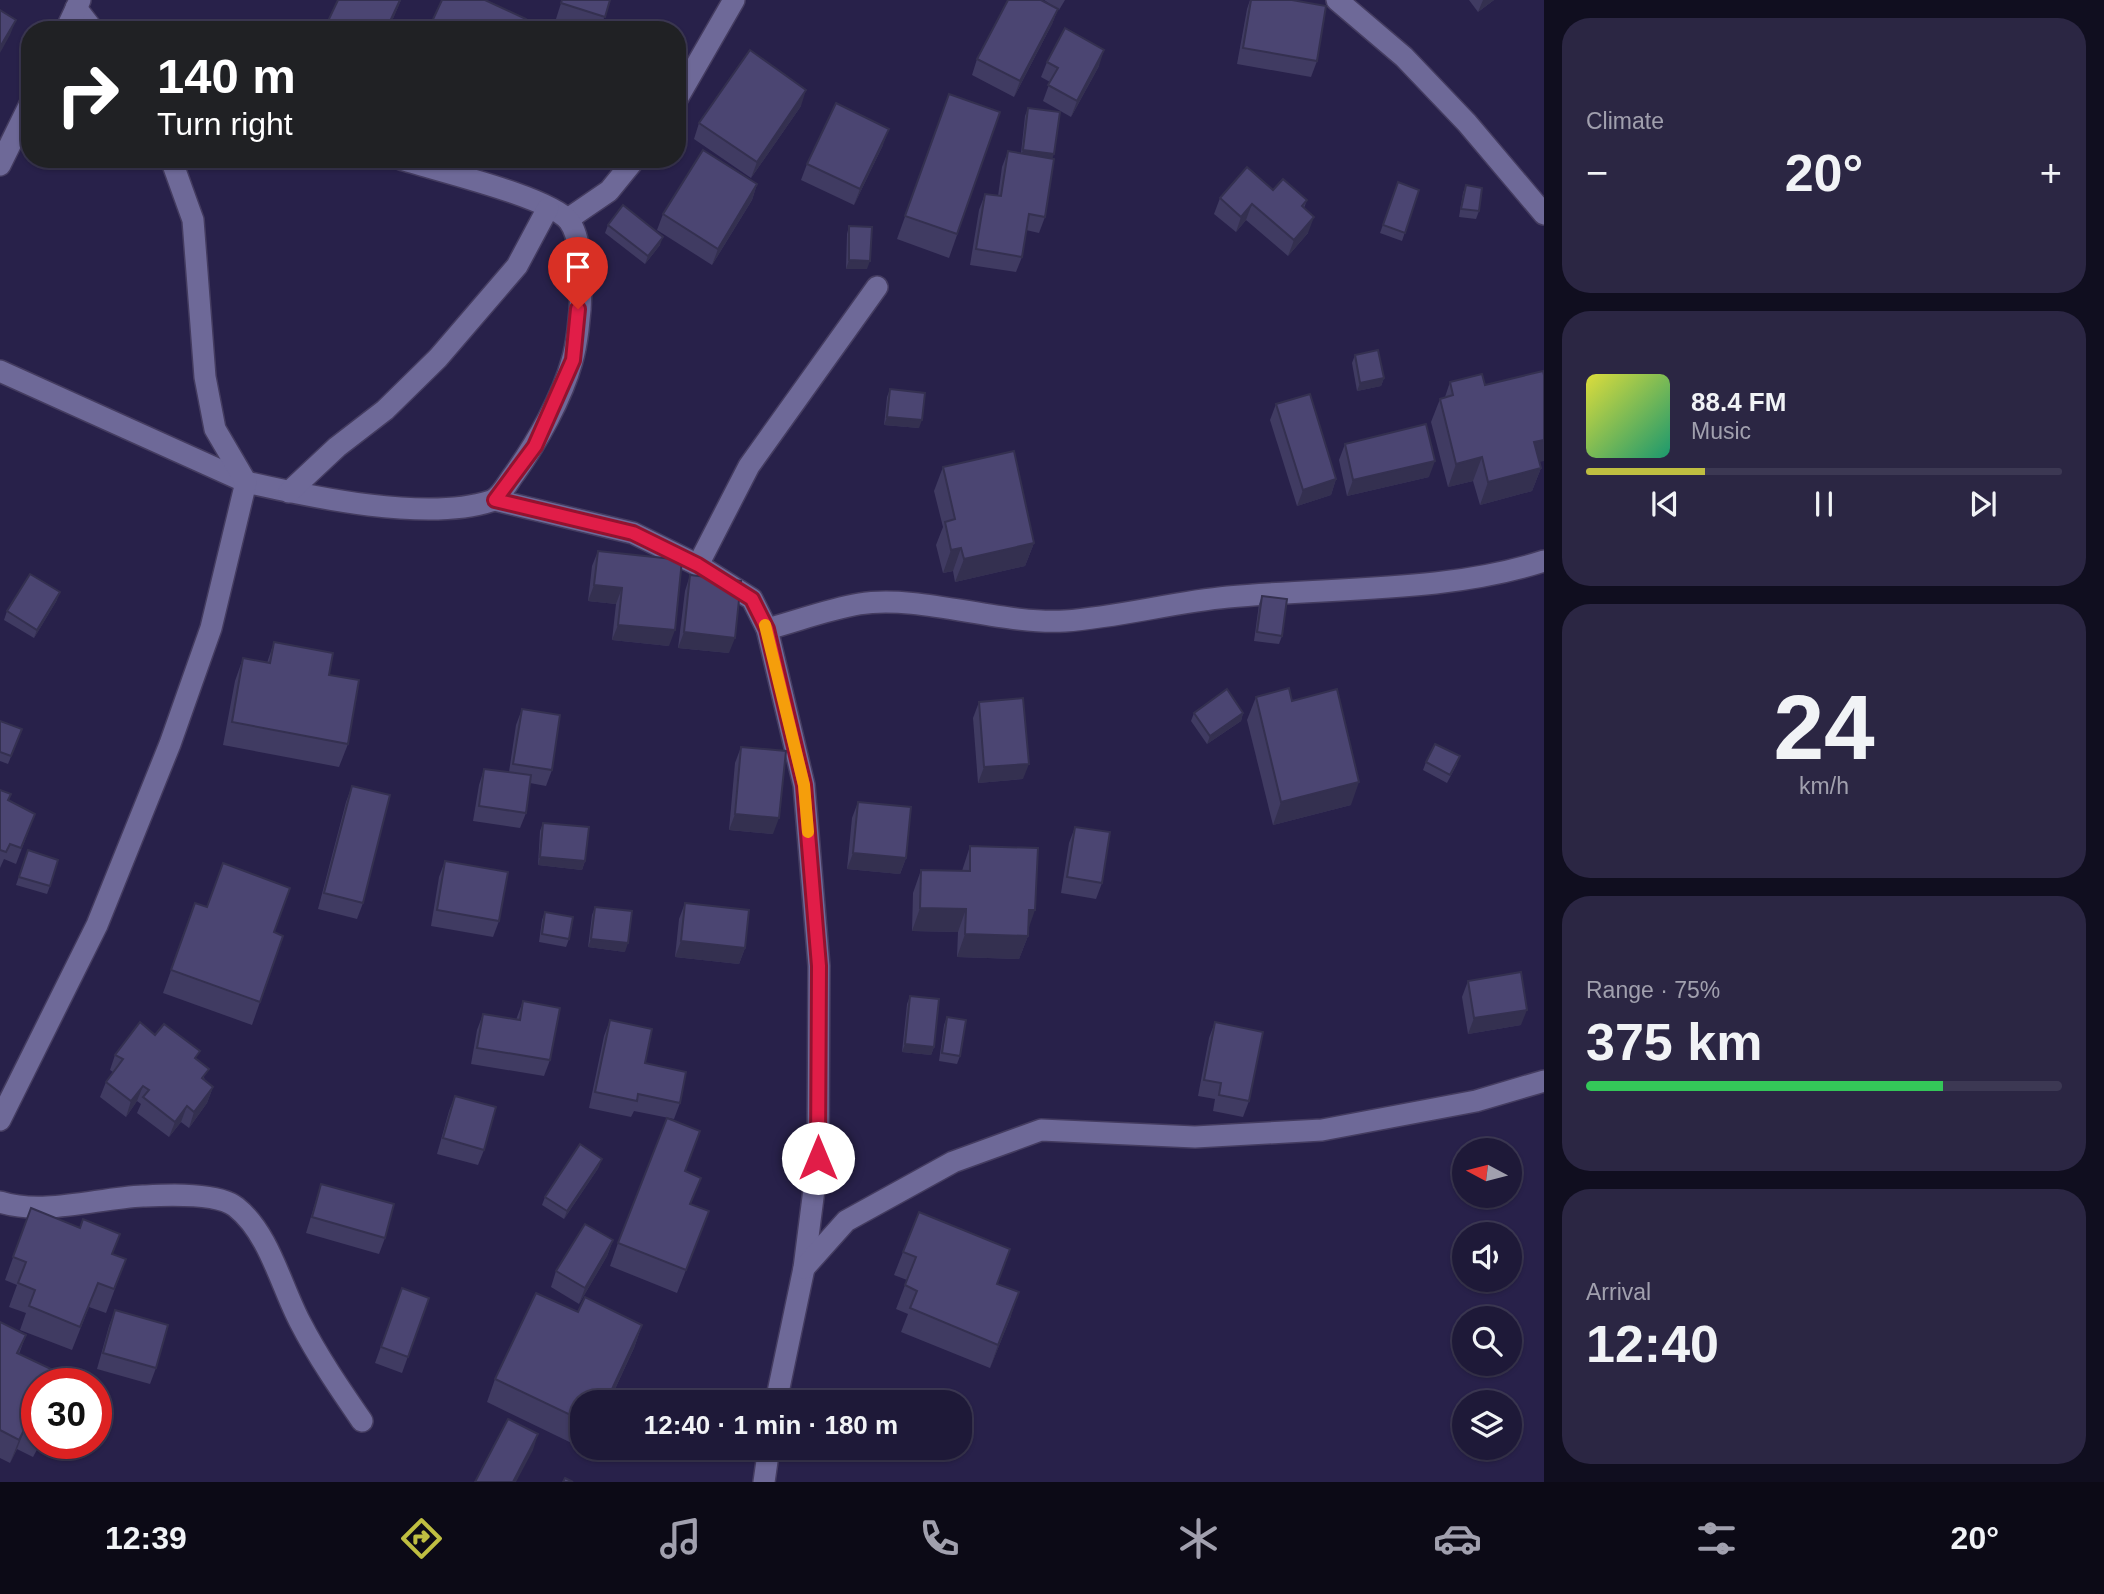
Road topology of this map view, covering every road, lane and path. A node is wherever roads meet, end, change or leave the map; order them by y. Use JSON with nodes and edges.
{"nodes":[{"id":1,"x":734,"y":0,"type":"edge"},
{"id":2,"x":1337,"y":0,"type":"edge"},
{"id":3,"x":78,"y":4,"type":"edge"},
{"id":4,"x":70,"y":21,"type":"edge"},
{"id":5,"x":88,"y":21,"type":"edge"},
{"id":6,"x":686,"y":83,"type":"edge"},
{"id":7,"x":21,"y":122,"type":"edge"},
{"id":8,"x":0,"y":165,"type":"edge"},
{"id":9,"x":174,"y":168,"type":"edge"},
{"id":10,"x":430,"y":168,"type":"edge"},
{"id":11,"x":628,"y":168,"type":"edge"},
{"id":12,"x":548,"y":208,"type":"junction"},
{"id":13,"x":1544,"y":214,"type":"edge"},
{"id":14,"x":568,"y":219,"type":"junction"},
{"id":15,"x":877,"y":288,"type":"dead end"},
{"id":16,"x":0,"y":371,"type":"edge"},
{"id":17,"x":246,"y":482,"type":"junction"},
{"id":18,"x":289,"y":492,"type":"junction"},
{"id":19,"x":495,"y":500,"type":"junction"},
{"id":20,"x":1544,"y":561,"type":"edge"},
{"id":21,"x":698,"y":565,"type":"junction"},
{"id":22,"x":767,"y":629,"type":"junction"},
{"id":23,"x":1544,"y":1082,"type":"edge"},
{"id":24,"x":0,"y":1120,"type":"edge"},
{"id":25,"x":0,"y":1202,"type":"edge"},
{"id":26,"x":804,"y":1269,"type":"junction"},
{"id":27,"x":779,"y":1390,"type":"edge"},
{"id":28,"x":362,"y":1421,"type":"dead end"},
{"id":29,"x":767,"y":1460,"type":"edge"},
{"id":30,"x":764,"y":1482,"type":"edge"}],
"edges":[{"from":1,"to":6,"type":"street"},
{"from":2,"to":13,"type":"street"},
{"from":3,"to":4,"type":"street"},
{"from":3,"to":5,"type":"street"},
{"from":7,"to":8,"type":"street"},
{"from":9,"to":17,"type":"street"},
{"from":10,"to":12,"type":"street"},
{"from":11,"to":14,"type":"street"},
{"from":12,"to":14,"type":"street"},
{"from":12,"to":18,"type":"street"},
{"from":14,"to":19,"type":"street"},
{"from":15,"to":21,"type":"street"},
{"from":16,"to":17,"type":"street"},
{"from":17,"to":18,"type":"street"},
{"from":17,"to":24,"type":"street"},
{"from":18,"to":19,"type":"street"},
{"from":19,"to":21,"type":"street"},
{"from":20,"to":22,"type":"street"},
{"from":21,"to":22,"type":"street"},
{"from":22,"to":26,"type":"street"},
{"from":23,"to":26,"type":"street"},
{"from":25,"to":28,"type":"street"},
{"from":26,"to":27,"type":"street"},
{"from":29,"to":30,"type":"street"}]}
